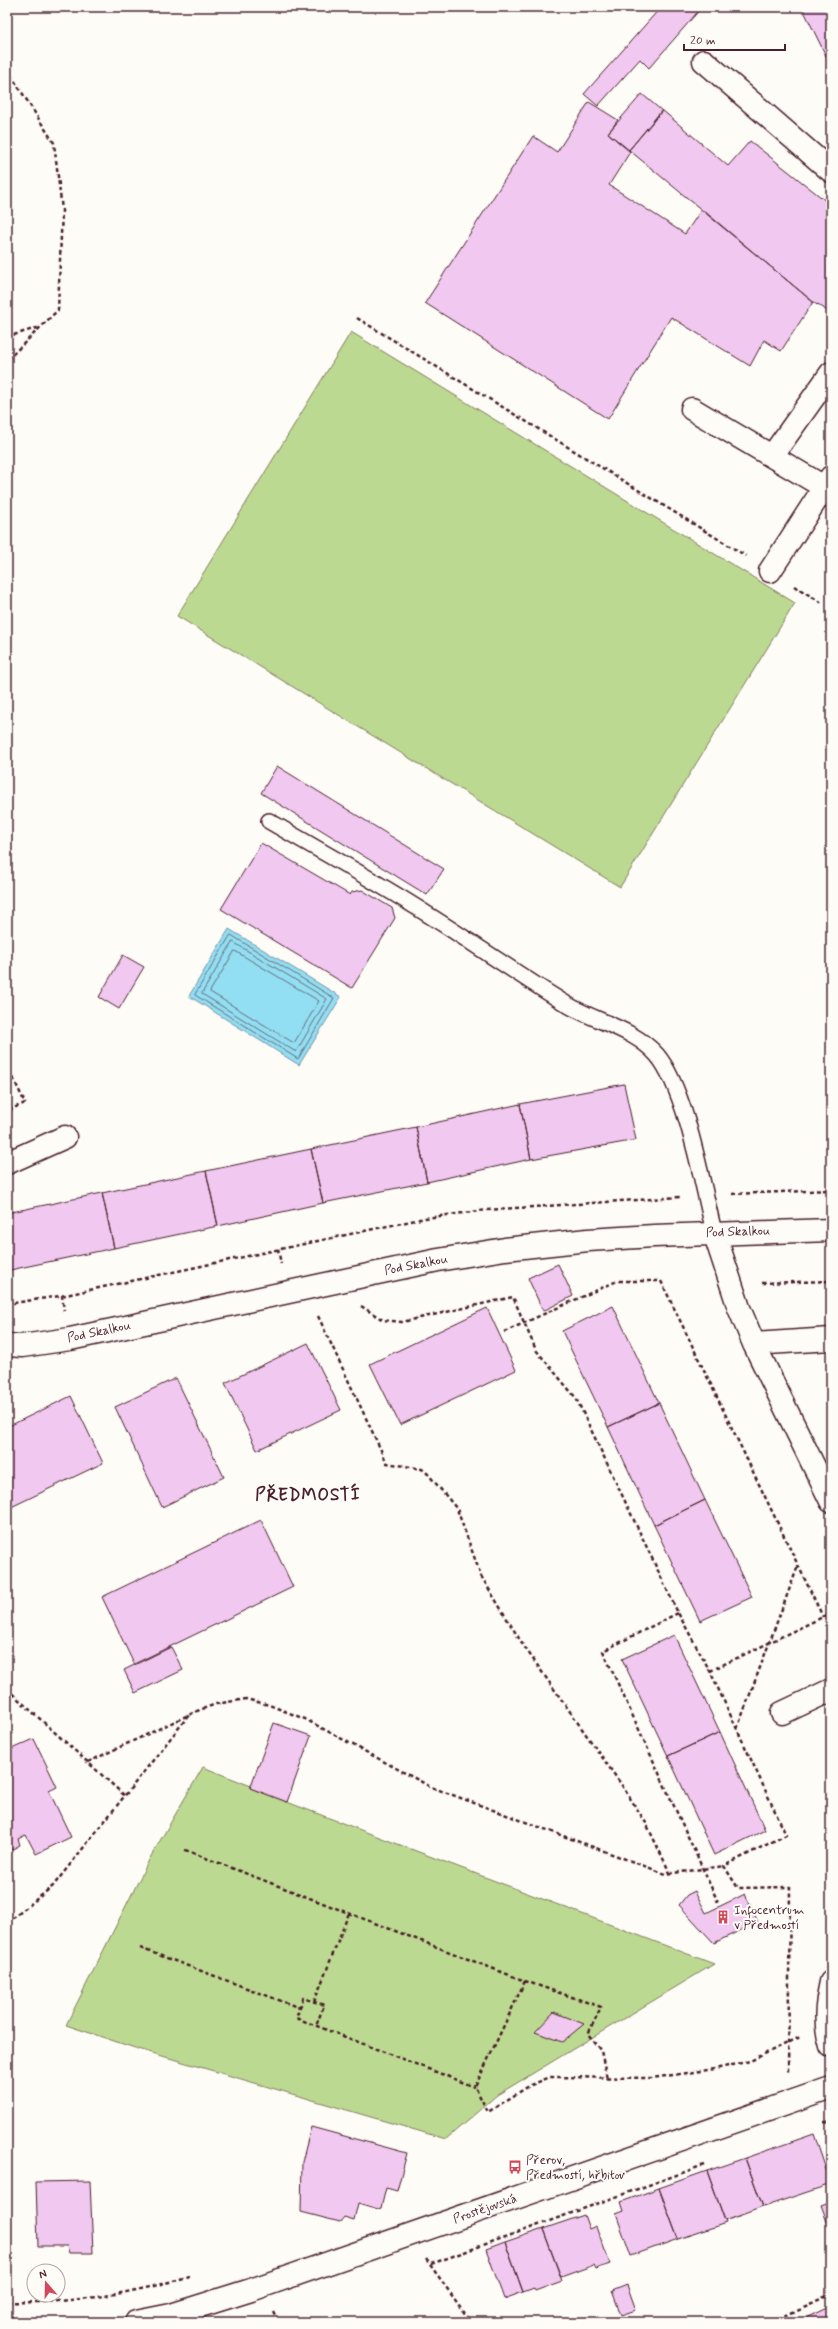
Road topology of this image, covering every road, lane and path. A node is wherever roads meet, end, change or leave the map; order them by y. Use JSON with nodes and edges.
{"nodes":[{"id":1,"x":704,"y":61,"type":"dead end"},
{"id":2,"x":7,"y":69,"type":"edge"},
{"id":3,"x":831,"y":171,"type":"edge"},
{"id":4,"x":357,"y":318,"type":"dead end"},
{"id":5,"x":41,"y":327,"type":"junction"},
{"id":6,"x":7,"y":337,"type":"edge"},
{"id":7,"x":7,"y":360,"type":"edge"},
{"id":8,"x":831,"y":373,"type":"edge"},
{"id":9,"x":692,"y":409,"type":"dead end"},
{"id":10,"x":772,"y":456,"type":"junction"},
{"id":11,"x":827,"y":482,"type":"edge"},
{"id":12,"x":770,"y":571,"type":"junction"},
{"id":13,"x":824,"y":604,"type":"dead end"},
{"id":14,"x":269,"y":821,"type":"dead end"},
{"id":15,"x":7,"y":1065,"type":"edge"},
{"id":16,"x":7,"y":1111,"type":"edge"},
{"id":17,"x":65,"y":1137,"type":"dead end"},
{"id":18,"x":7,"y":1163,"type":"edge"},
{"id":19,"x":831,"y":1190,"type":"edge"},
{"id":20,"x":705,"y":1195,"type":"junction"},
{"id":21,"x":831,"y":1230,"type":"edge"},
{"id":22,"x":714,"y":1232,"type":"junction"},
{"id":23,"x":831,"y":1281,"type":"edge"},
{"id":24,"x":731,"y":1284,"type":"junction"},
{"id":25,"x":62,"y":1295,"type":"junction"},
{"id":26,"x":513,"y":1297,"type":"dead end"},
{"id":27,"x":7,"y":1300,"type":"edge"},
{"id":28,"x":317,"y":1314,"type":"dead end"},
{"id":29,"x":65,"y":1315,"type":"dead end"},
{"id":30,"x":524,"y":1323,"type":"junction"},
{"id":31,"x":504,"y":1332,"type":"dead end"},
{"id":32,"x":831,"y":1339,"type":"edge"},
{"id":33,"x":754,"y":1344,"type":"junction"},
{"id":34,"x":7,"y":1345,"type":"edge"},
{"id":35,"x":831,"y":1501,"type":"edge"},
{"id":36,"x":798,"y":1565,"type":"junction"},
{"id":37,"x":678,"y":1613,"type":"junction"},
{"id":38,"x":831,"y":1613,"type":"edge"},
{"id":39,"x":823,"y":1617,"type":"junction"},
{"id":40,"x":769,"y":1642,"type":"junction"},
{"id":41,"x":710,"y":1671,"type":"junction"},
{"id":42,"x":7,"y":1689,"type":"edge"},
{"id":43,"x":831,"y":1690,"type":"edge"},
{"id":44,"x":782,"y":1712,"type":"dead end"},
{"id":45,"x":190,"y":1715,"type":"junction"},
{"id":46,"x":737,"y":1730,"type":"junction"},
{"id":47,"x":88,"y":1762,"type":"junction"},
{"id":48,"x":125,"y":1796,"type":"junction"},
{"id":49,"x":185,"y":1850,"type":"dead end"},
{"id":50,"x":724,"y":1866,"type":"junction"},
{"id":51,"x":703,"y":1869,"type":"junction"},
{"id":52,"x":670,"y":1873,"type":"junction"},
{"id":53,"x":718,"y":1902,"type":"dead end"},
{"id":54,"x":349,"y":1913,"type":"junction"},
{"id":55,"x":7,"y":1923,"type":"edge"},
{"id":56,"x":140,"y":1948,"type":"dead end"},
{"id":57,"x":525,"y":1981,"type":"junction"},
{"id":58,"x":831,"y":1982,"type":"edge"},
{"id":59,"x":314,"y":2002,"type":"junction"},
{"id":60,"x":300,"y":2008,"type":"junction"},
{"id":61,"x":826,"y":2025,"type":"junction"},
{"id":62,"x":316,"y":2026,"type":"junction"},
{"id":63,"x":788,"y":2043,"type":"junction"},
{"id":64,"x":831,"y":2046,"type":"edge"},
{"id":65,"x":788,"y":2071,"type":"junction"},
{"id":66,"x":781,"y":2074,"type":"dead end"},
{"id":67,"x":607,"y":2078,"type":"junction"},
{"id":68,"x":788,"y":2079,"type":"dead end"},
{"id":69,"x":475,"y":2087,"type":"junction"},
{"id":70,"x":831,"y":2088,"type":"edge"},
{"id":71,"x":831,"y":2123,"type":"edge"},
{"id":72,"x":819,"y":2124,"type":"dead end"},
{"id":73,"x":712,"y":2162,"type":"dead end"},
{"id":74,"x":422,"y":2255,"type":"dead end"},
{"id":75,"x":431,"y":2264,"type":"junction"},
{"id":76,"x":196,"y":2274,"type":"dead end"},
{"id":77,"x":831,"y":2294,"type":"edge"},
{"id":78,"x":7,"y":2302,"type":"edge"},
{"id":79,"x":136,"y":2322,"type":"edge"},
{"id":80,"x":471,"y":2322,"type":"edge"},
{"id":81,"x":772,"y":2322,"type":"edge"}],
"edges":[{"from":1,"to":3,"type":"street"},
{"from":2,"to":5,"type":"path"},
{"from":4,"to":12,"type":"path"},
{"from":5,"to":6,"type":"path"},
{"from":5,"to":7,"type":"path"},
{"from":8,"to":10,"type":"street"},
{"from":9,"to":10,"type":"street"},
{"from":10,"to":11,"type":"street"},
{"from":11,"to":12,"type":"street"},
{"from":12,"to":13,"type":"path"},
{"from":14,"to":20,"type":"lane"},
{"from":15,"to":16,"type":"path"},
{"from":17,"to":18,"type":"street"},
{"from":19,"to":20,"type":"path"},
{"from":20,"to":22,"type":"lane"},
{"from":20,"to":25,"type":"path"},
{"from":21,"to":22,"type":"street","name":"Pod Skalkou"},
{"from":22,"to":24,"type":"street"},
{"from":22,"to":34,"type":"street","name":"Pod Skalkou"},
{"from":23,"to":24,"type":"path"},
{"from":24,"to":33,"type":"street"},
{"from":25,"to":27,"type":"path"},
{"from":25,"to":29,"type":"path"},
{"from":26,"to":30,"type":"path"},
{"from":28,"to":52,"type":"path"},
{"from":30,"to":31,"type":"path"},
{"from":30,"to":36,"type":"path"},
{"from":30,"to":37,"type":"path"},
{"from":32,"to":33,"type":"street"},
{"from":33,"to":35,"type":"street"},
{"from":36,"to":39,"type":"path"},
{"from":36,"to":40,"type":"path"},
{"from":37,"to":41,"type":"path"},
{"from":37,"to":51,"type":"path"},
{"from":38,"to":39,"type":"path"},
{"from":39,"to":40,"type":"path"},
{"from":40,"to":41,"type":"path"},
{"from":40,"to":46,"type":"path"},
{"from":41,"to":46,"type":"path"},
{"from":42,"to":47,"type":"path"},
{"from":43,"to":44,"type":"street"},
{"from":45,"to":47,"type":"path"},
{"from":45,"to":48,"type":"path"},
{"from":45,"to":52,"type":"path"},
{"from":46,"to":50,"type":"path"},
{"from":47,"to":48,"type":"path"},
{"from":48,"to":55,"type":"path"},
{"from":49,"to":54,"type":"path"},
{"from":50,"to":51,"type":"path"},
{"from":50,"to":63,"type":"path"},
{"from":51,"to":52,"type":"path"},
{"from":51,"to":53,"type":"path"},
{"from":54,"to":57,"type":"path"},
{"from":54,"to":59,"type":"path"},
{"from":56,"to":60,"type":"path"},
{"from":57,"to":67,"type":"path"},
{"from":57,"to":69,"type":"path"},
{"from":58,"to":61,"type":"street"},
{"from":59,"to":60,"type":"path"},
{"from":59,"to":62,"type":"path"},
{"from":60,"to":62,"type":"path"},
{"from":61,"to":63,"type":"path"},
{"from":61,"to":64,"type":"street"},
{"from":62,"to":69,"type":"path"},
{"from":63,"to":65,"type":"path"},
{"from":63,"to":67,"type":"path"},
{"from":65,"to":66,"type":"path"},
{"from":65,"to":68,"type":"path"},
{"from":67,"to":69,"type":"path"},
{"from":70,"to":79,"type":"street","name":"Prostějovská"},
{"from":71,"to":72,"type":"path"},
{"from":73,"to":75,"type":"path"},
{"from":74,"to":75,"type":"path"},
{"from":75,"to":80,"type":"path"},
{"from":76,"to":78,"type":"path"},
{"from":77,"to":81,"type":"path"}]}
